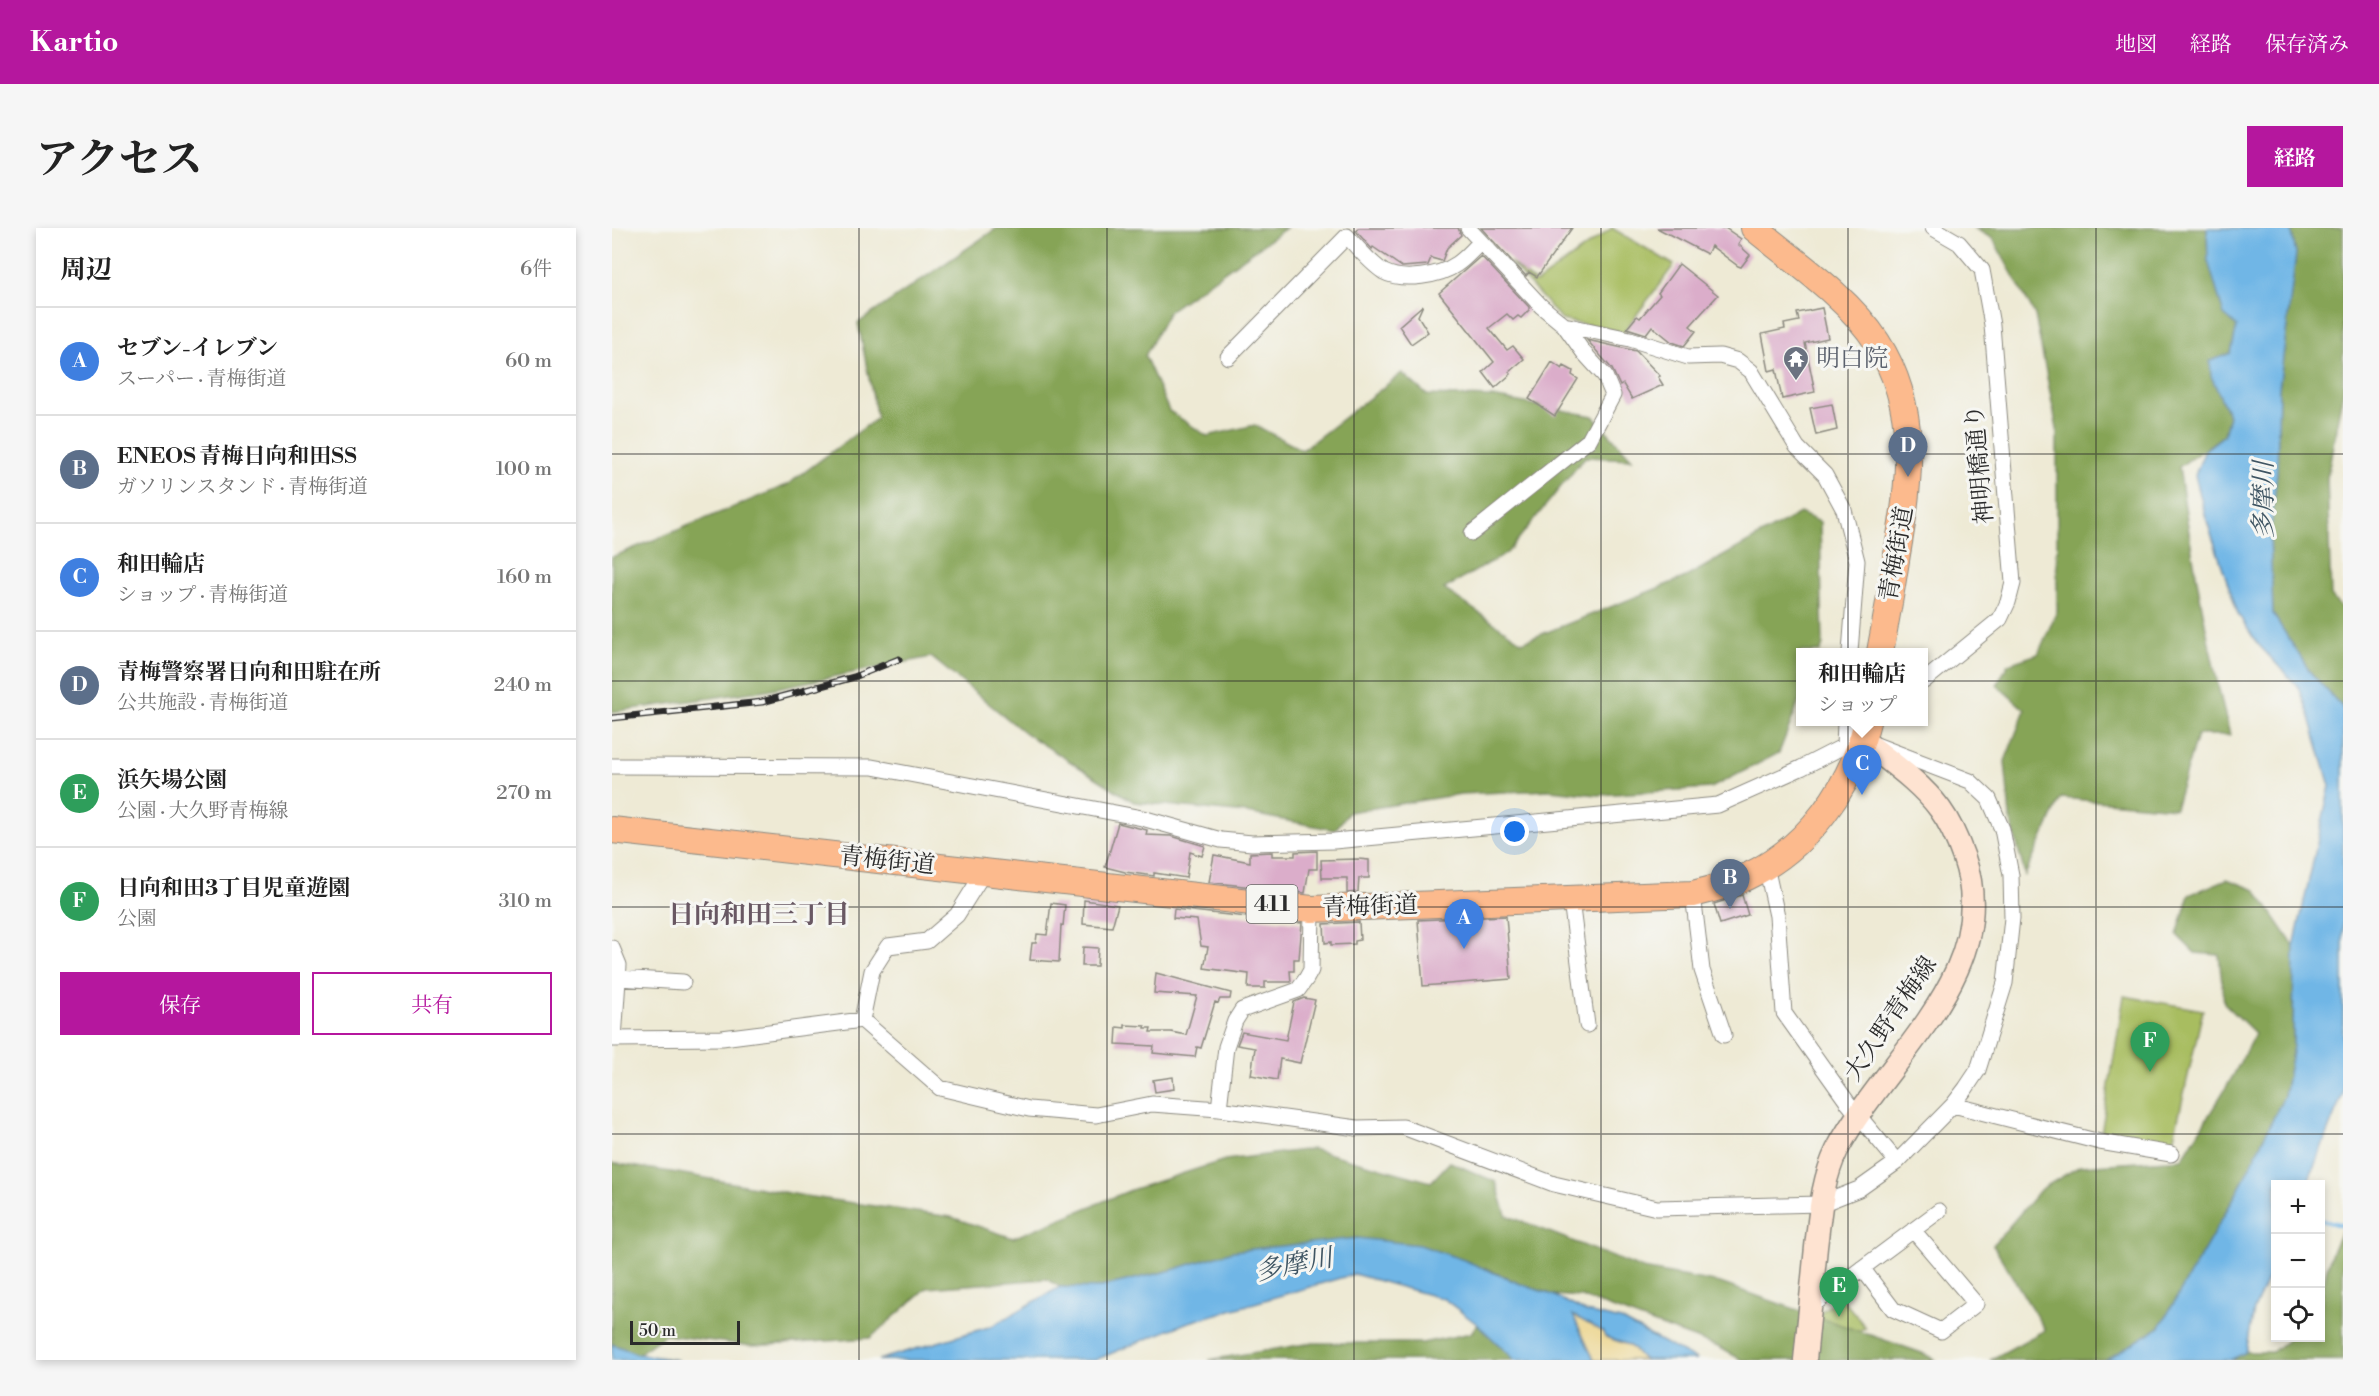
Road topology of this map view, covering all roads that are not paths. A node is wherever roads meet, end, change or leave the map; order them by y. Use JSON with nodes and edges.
{"nodes":[{"id":1,"x":1468,"y":228,"type":"edge"},
{"id":2,"x":1754,"y":228,"type":"edge"},
{"id":3,"x":1934,"y":228,"type":"edge"},
{"id":4,"x":1482,"y":242,"type":"junction"},
{"id":5,"x":1564,"y":326,"type":"junction"},
{"id":6,"x":1228,"y":357,"type":"dead end"},
{"id":7,"x":1472,"y":533,"type":"dead end"},
{"id":8,"x":1850,"y":648,"type":"edge"},
{"id":9,"x":1881,"y":648,"type":"edge"},
{"id":10,"x":1928,"y":677,"type":"edge"},
{"id":11,"x":1863,"y":732,"type":"edge"},
{"id":12,"x":612,"y":766,"type":"edge"},
{"id":13,"x":612,"y":830,"type":"edge"},
{"id":14,"x":1766,"y":866,"type":"junction"},
{"id":15,"x":984,"y":872,"type":"junction"},
{"id":16,"x":1693,"y":894,"type":"junction"},
{"id":17,"x":1571,"y":900,"type":"junction"},
{"id":18,"x":1312,"y":909,"type":"junction"},
{"id":19,"x":612,"y":948,"type":"edge"},
{"id":20,"x":618,"y":978,"type":"junction"},
{"id":21,"x":683,"y":982,"type":"dead end"},
{"id":22,"x":862,"y":1020,"type":"junction"},
{"id":23,"x":1587,"y":1025,"type":"dead end"},
{"id":24,"x":1724,"y":1035,"type":"dead end"},
{"id":25,"x":613,"y":1039,"type":"edge"},
{"id":26,"x":1953,"y":1105,"type":"junction"},
{"id":27,"x":1219,"y":1109,"type":"junction"},
{"id":28,"x":1859,"y":1116,"type":"junction"},
{"id":29,"x":2171,"y":1154,"type":"dead end"},
{"id":30,"x":1897,"y":1162,"type":"junction"},
{"id":31,"x":1821,"y":1204,"type":"junction"},
{"id":32,"x":1939,"y":1211,"type":"dead end"},
{"id":33,"x":1913,"y":1230,"type":"junction"},
{"id":34,"x":1862,"y":1268,"type":"junction"},
{"id":35,"x":1809,"y":1313,"type":"junction"},
{"id":36,"x":1805,"y":1360,"type":"edge"}],
"edges":[{"from":1,"to":4,"type":"street"},
{"from":2,"to":9,"type":"highway","name":"青梅街道"},
{"from":3,"to":10,"type":"street","name":"神明橋通り"},
{"from":4,"to":5,"type":"street"},
{"from":4,"to":6,"type":"street"},
{"from":5,"to":7,"type":"street"},
{"from":5,"to":8,"type":"street"},
{"from":11,"to":12,"type":"street"},
{"from":11,"to":14,"type":"highway","name":"青梅街道","number":"411"},
{"from":11,"to":26,"type":"street"},
{"from":11,"to":28,"type":"main road","name":"大久野青梅線"},
{"from":13,"to":15,"type":"highway","name":"青梅街道","number":"411"},
{"from":14,"to":16,"type":"highway","name":"青梅街道","number":"411"},
{"from":14,"to":28,"type":"street"},
{"from":15,"to":18,"type":"highway","name":"青梅街道","number":"411"},
{"from":15,"to":22,"type":"street"},
{"from":16,"to":17,"type":"highway","name":"青梅街道","number":"411"},
{"from":16,"to":24,"type":"street"},
{"from":17,"to":18,"type":"highway","name":"青梅街道","number":"411"},
{"from":17,"to":23,"type":"street"},
{"from":18,"to":27,"type":"street"},
{"from":19,"to":20,"type":"street"},
{"from":20,"to":21,"type":"street"},
{"from":20,"to":25,"type":"street"},
{"from":22,"to":25,"type":"street"},
{"from":22,"to":27,"type":"street"},
{"from":26,"to":29,"type":"street"},
{"from":26,"to":30,"type":"street"},
{"from":27,"to":31,"type":"street"},
{"from":28,"to":30,"type":"street"},
{"from":28,"to":31,"type":"main road","name":"大久野青梅線"},
{"from":30,"to":31,"type":"street"},
{"from":31,"to":35,"type":"main road","name":"大久野青梅線"},
{"from":32,"to":33,"type":"street"},
{"from":33,"to":34,"type":"street"},
{"from":33,"to":34,"type":"street"},
{"from":34,"to":35,"type":"street"},
{"from":35,"to":36,"type":"main road","name":"大久野青梅線"}]}
